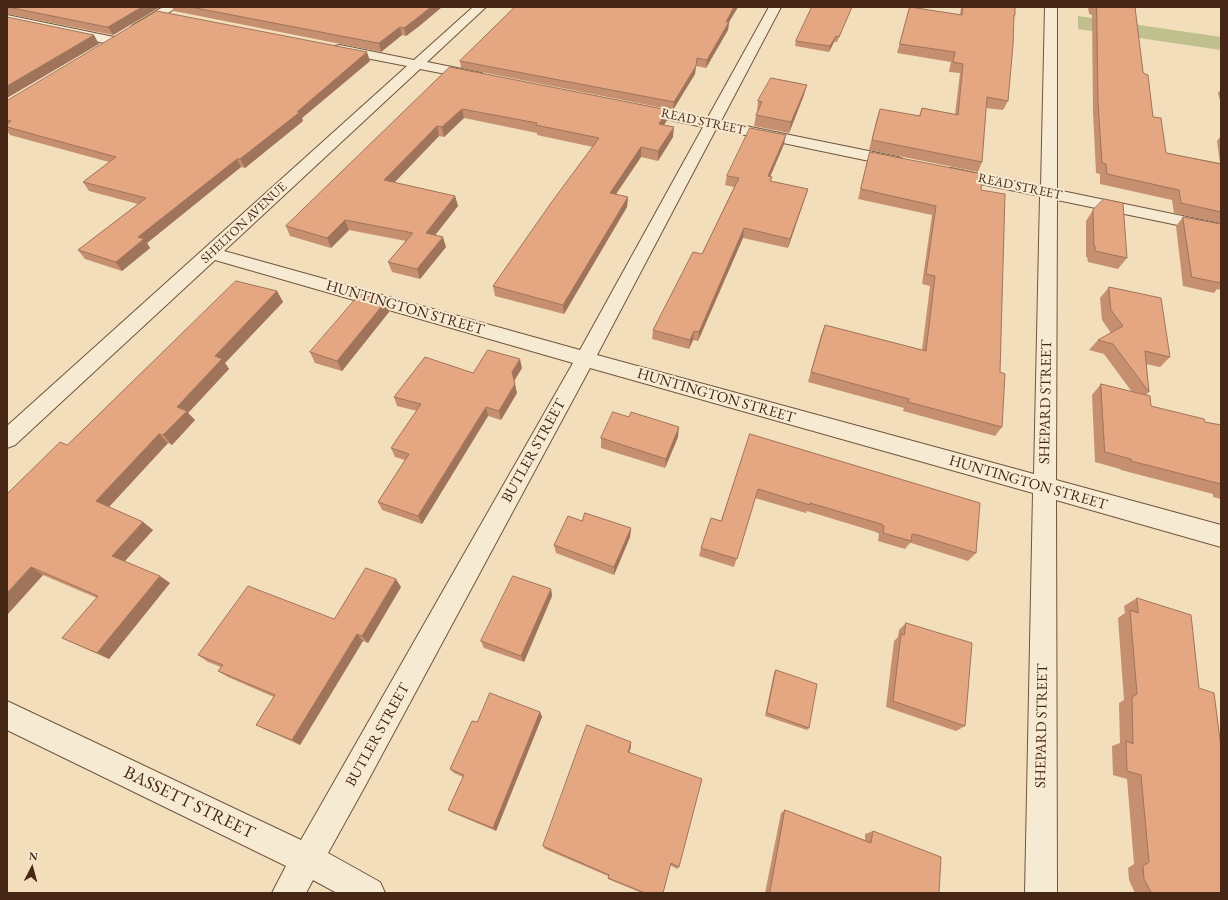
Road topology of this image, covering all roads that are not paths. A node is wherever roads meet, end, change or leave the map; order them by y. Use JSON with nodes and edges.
{"nodes":[{"id":1,"x":480,"y":7,"type":"edge"},
{"id":2,"x":775,"y":7,"type":"edge"},
{"id":3,"x":1051,"y":7,"type":"edge"},
{"id":4,"x":170,"y":13,"type":"edge"},
{"id":5,"x":7,"y":19,"type":"edge"},
{"id":6,"x":114,"y":41,"type":"junction"},
{"id":7,"x":332,"y":47,"type":"edge"},
{"id":8,"x":100,"y":49,"type":"edge"},
{"id":9,"x":418,"y":64,"type":"junction"},
{"id":10,"x":488,"y":78,"type":"edge"},
{"id":11,"x":627,"y":106,"type":"edge"},
{"id":12,"x":711,"y":123,"type":"junction"},
{"id":13,"x":909,"y":164,"type":"edge"},
{"id":14,"x":939,"y":171,"type":"edge"},
{"id":15,"x":1048,"y":193,"type":"junction"},
{"id":16,"x":1221,"y":229,"type":"edge"},
{"id":17,"x":212,"y":253,"type":"junction"},
{"id":18,"x":585,"y":359,"type":"junction"},
{"id":19,"x":7,"y":438,"type":"edge"},
{"id":20,"x":1045,"y":487,"type":"junction"},
{"id":21,"x":1221,"y":536,"type":"edge"},
{"id":22,"x":7,"y":715,"type":"edge"},
{"id":23,"x":307,"y":859,"type":"junction"},
{"id":24,"x":288,"y":893,"type":"edge"},
{"id":25,"x":369,"y":893,"type":"edge"},
{"id":26,"x":1041,"y":893,"type":"edge"}],
"edges":[{"from":1,"to":9,"type":"street","name":"SHELTON AVENUE"},
{"from":2,"to":12,"type":"street","name":"BUTLER STREET"},
{"from":3,"to":15,"type":"street","name":"SHEPARD STREET"},
{"from":4,"to":6,"type":"street"},
{"from":5,"to":6,"type":"street"},
{"from":6,"to":8,"type":"street"},
{"from":7,"to":9,"type":"street"},
{"from":9,"to":10,"type":"street"},
{"from":9,"to":17,"type":"street","name":"SHELTON AVENUE"},
{"from":11,"to":12,"type":"street","name":"READ STREET"},
{"from":12,"to":13,"type":"street","name":"READ STREET"},
{"from":12,"to":18,"type":"street","name":"BUTLER STREET"},
{"from":14,"to":15,"type":"street","name":"READ STREET"},
{"from":15,"to":16,"type":"street","name":"READ STREET"},
{"from":15,"to":20,"type":"street","name":"SHEPARD STREET"},
{"from":17,"to":18,"type":"street","name":"HUNTINGTON STREET"},
{"from":17,"to":19,"type":"street","name":"SHELTON AVENUE"},
{"from":18,"to":20,"type":"street","name":"HUNTINGTON STREET"},
{"from":18,"to":23,"type":"street","name":"BUTLER STREET"},
{"from":20,"to":21,"type":"street","name":"HUNTINGTON STREET"},
{"from":20,"to":26,"type":"street","name":"SHEPARD STREET"},
{"from":22,"to":23,"type":"street","name":"BASSETT STREET"},
{"from":23,"to":24,"type":"street","name":"BUTLER STREET"},
{"from":23,"to":25,"type":"street","name":"BASSETT STREET"}]}
